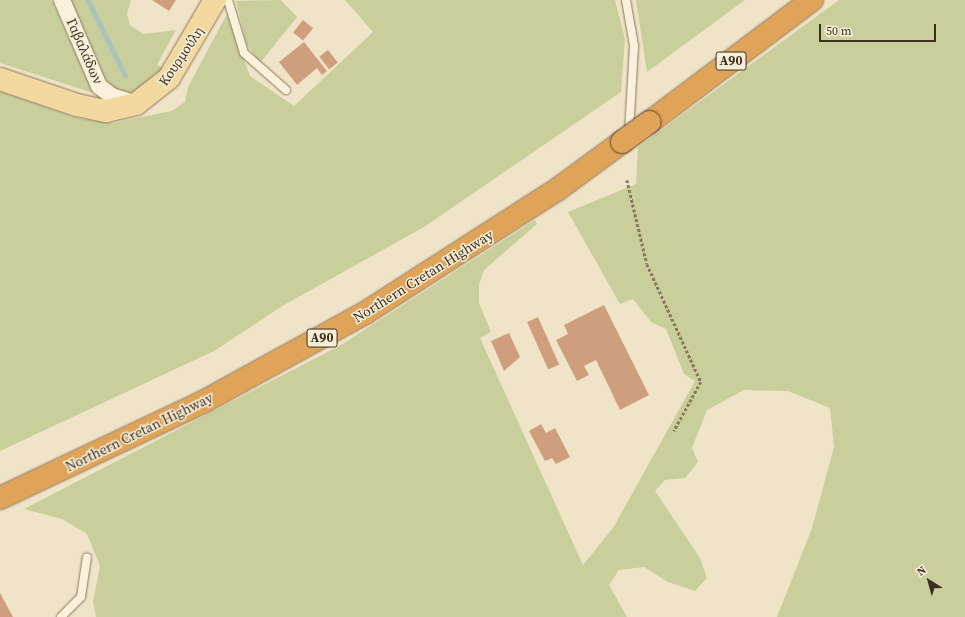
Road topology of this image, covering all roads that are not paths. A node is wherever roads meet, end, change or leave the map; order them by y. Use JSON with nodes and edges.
{"nodes":[{"id":1,"x":62,"y":0,"type":"edge"},
{"id":2,"x":215,"y":0,"type":"edge"},
{"id":3,"x":228,"y":0,"type":"edge"},
{"id":4,"x":626,"y":0,"type":"edge"},
{"id":5,"x":812,"y":0,"type":"edge"},
{"id":6,"x":0,"y":79,"type":"edge"},
{"id":7,"x":286,"y":90,"type":"dead end"},
{"id":8,"x":136,"y":104,"type":"junction"},
{"id":9,"x":625,"y":142,"type":"junction"},
{"id":10,"x":0,"y":498,"type":"edge"},
{"id":11,"x":87,"y":558,"type":"dead end"},
{"id":12,"x":61,"y":617,"type":"edge"}],
"edges":[{"from":1,"to":8,"type":"street","name":"Γαβαλάδων"},
{"from":2,"to":8,"type":"main road","name":"Κουρμούλη"},
{"from":3,"to":7,"type":"lane"},
{"from":4,"to":9,"type":"lane"},
{"from":5,"to":9,"type":"highway","name":"Northern Cretan Highway","number":"Α90","bridge":true},
{"from":6,"to":8,"type":"main road","name":"Κουρμούλη"},
{"from":9,"to":10,"type":"highway","name":"Northern Cretan Highway","number":"Α90"},
{"from":11,"to":12,"type":"lane"}]}
